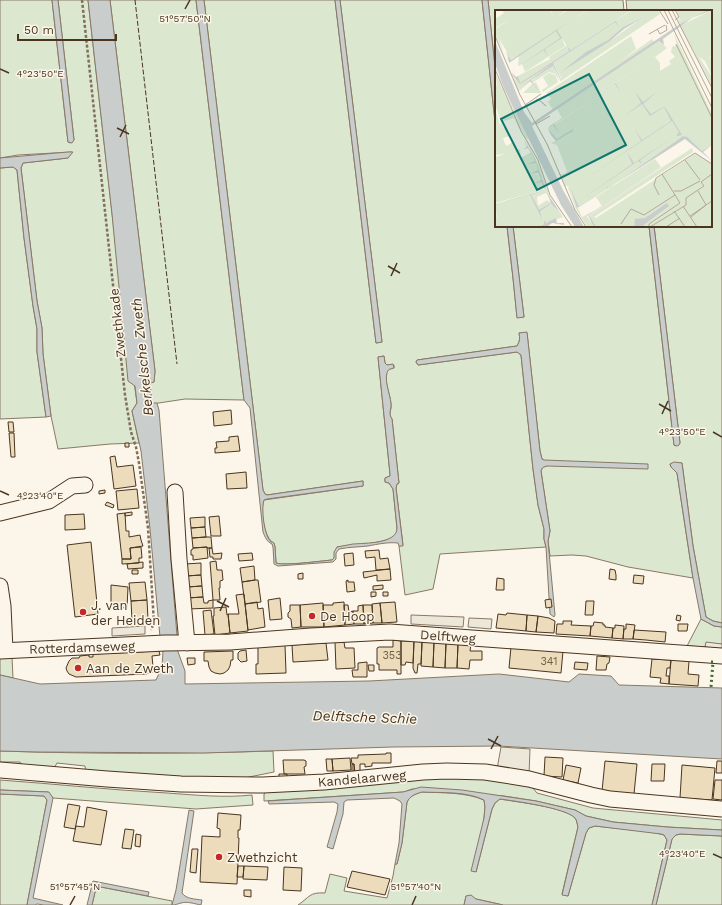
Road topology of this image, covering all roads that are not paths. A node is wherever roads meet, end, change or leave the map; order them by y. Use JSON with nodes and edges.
{"nodes":[{"id":1,"x":85,"y":485,"type":"dead end"},
{"id":2,"x":175,"y":492,"type":"dead end"},
{"id":3,"x":0,"y":513,"type":"edge"},
{"id":4,"x":0,"y":586,"type":"edge"},
{"id":5,"x":169,"y":643,"type":"junction"},
{"id":6,"x":3,"y":651,"type":"edge"},
{"id":7,"x":722,"y":656,"type":"edge"},
{"id":8,"x":0,"y":770,"type":"edge"},
{"id":9,"x":722,"y":809,"type":"edge"}],
"edges":[{"from":1,"to":3,"type":"street"},
{"from":2,"to":5,"type":"street"},
{"from":4,"to":6,"type":"street"},
{"from":5,"to":6,"type":"street","name":"Rotterdamseweg"},
{"from":5,"to":7,"type":"street","name":"Delftweg"},
{"from":8,"to":9,"type":"street","name":"Kandelaarweg"}]}
